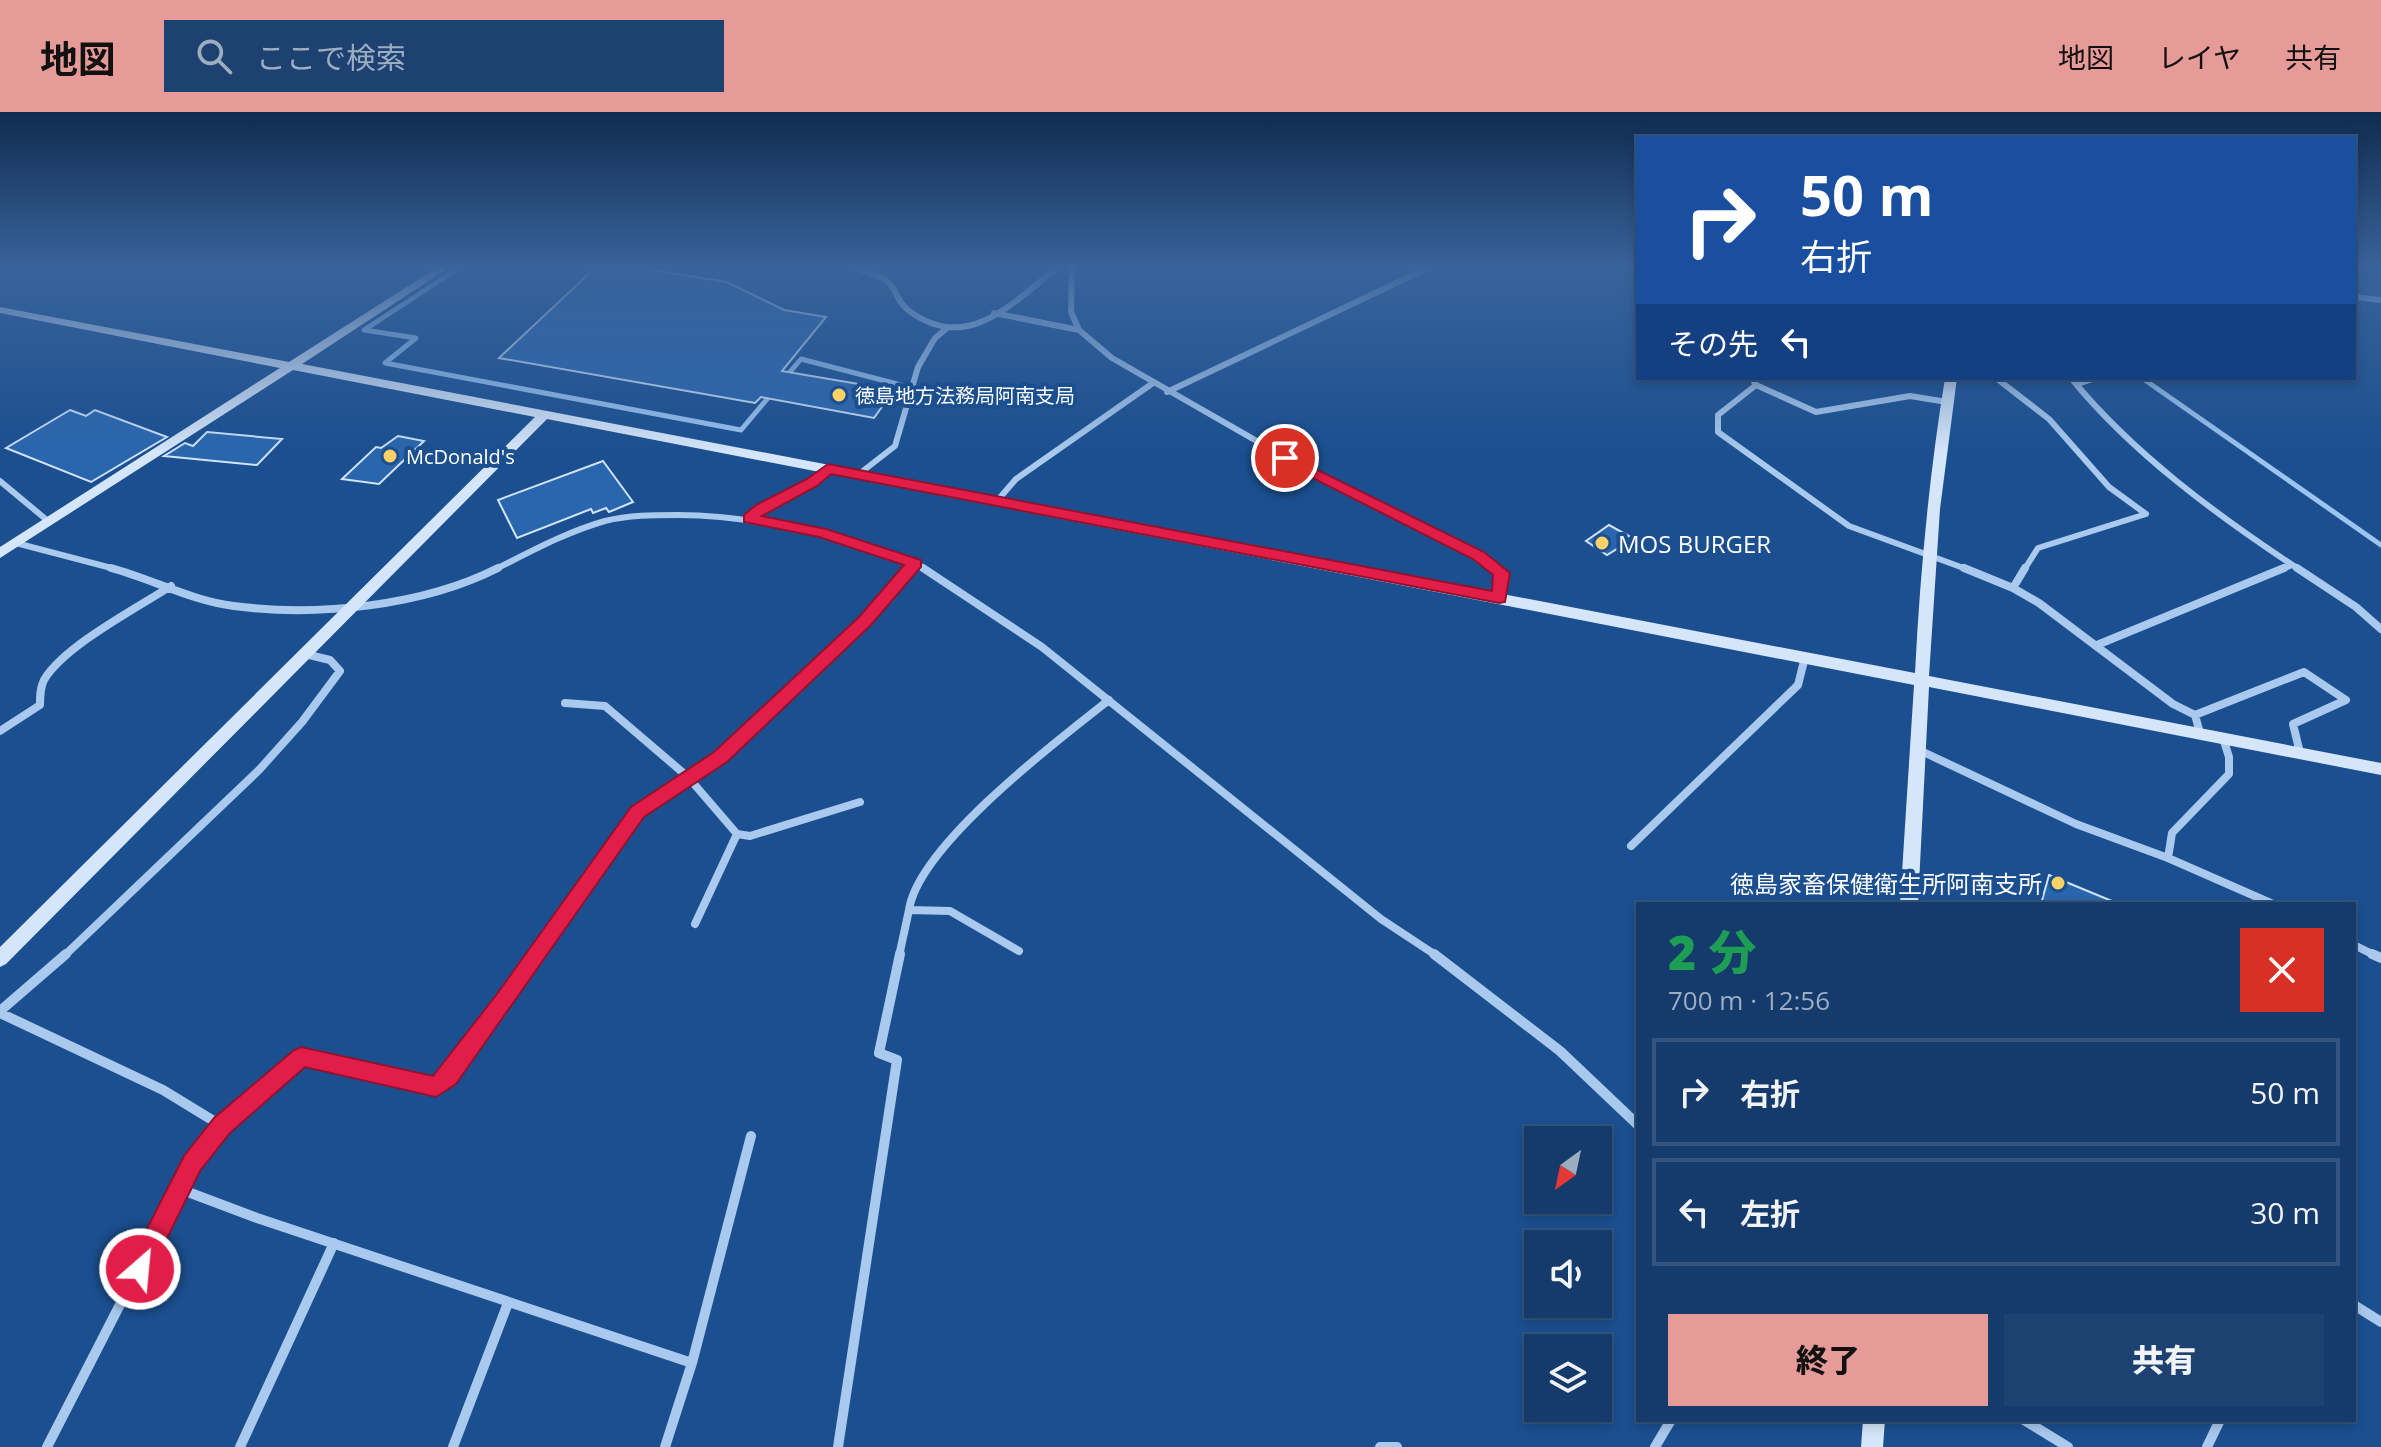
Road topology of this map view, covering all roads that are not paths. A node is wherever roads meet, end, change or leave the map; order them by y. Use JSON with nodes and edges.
{"nodes":[{"id":1,"x":103,"y":329,"type":"edge"},
{"id":2,"x":348,"y":329,"type":"edge"},
{"id":3,"x":946,"y":329,"type":"edge"},
{"id":4,"x":1076,"y":329,"type":"edge"},
{"id":5,"x":1299,"y":329,"type":"edge"},
{"id":6,"x":1079,"y":330,"type":"joint"},
{"id":7,"x":293,"y":365,"type":"junction"},
{"id":8,"x":1951,"y":380,"type":"edge"},
{"id":9,"x":1999,"y":380,"type":"edge"},
{"id":10,"x":2074,"y":381,"type":"edge"},
{"id":11,"x":1754,"y":382,"type":"edge"},
{"id":12,"x":1153,"y":383,"type":"junction"},
{"id":13,"x":1167,"y":392,"type":"junction"},
{"id":14,"x":1947,"y":402,"type":"junction"},
{"id":15,"x":545,"y":414,"type":"junction"},
{"id":16,"x":828,"y":469,"type":"junction"},
{"id":17,"x":859,"y":474,"type":"junction"},
{"id":18,"x":0,"y":481,"type":"edge"},
{"id":19,"x":997,"y":501,"type":"junction"},
{"id":20,"x":749,"y":518,"type":"junction"},
{"id":21,"x":48,"y":521,"type":"junction"},
{"id":22,"x":16,"y":543,"type":"junction"},
{"id":23,"x":0,"y":553,"type":"edge"},
{"id":24,"x":1930,"y":556,"type":"junction"},
{"id":25,"x":915,"y":563,"type":"junction"},
{"id":26,"x":2292,"y":565,"type":"junction"},
{"id":27,"x":171,"y":586,"type":"junction"},
{"id":28,"x":2013,"y":588,"type":"junction"},
{"id":29,"x":1499,"y":598,"type":"junction"},
{"id":30,"x":353,"y":607,"type":"junction"},
{"id":31,"x":2381,"y":629,"type":"edge"},
{"id":32,"x":2097,"y":645,"type":"junction"},
{"id":33,"x":305,"y":654,"type":"junction"},
{"id":34,"x":1805,"y":657,"type":"junction"},
{"id":35,"x":1920,"y":678,"type":"junction"},
{"id":36,"x":1109,"y":700,"type":"junction"},
{"id":37,"x":565,"y":703,"type":"dead end"},
{"id":38,"x":2195,"y":715,"type":"junction"},
{"id":39,"x":0,"y":731,"type":"edge"},
{"id":40,"x":2200,"y":733,"type":"junction"},
{"id":41,"x":2223,"y":738,"type":"junction"},
{"id":42,"x":1918,"y":749,"type":"junction"},
{"id":43,"x":2300,"y":753,"type":"junction"},
{"id":44,"x":2381,"y":769,"type":"edge"},
{"id":45,"x":688,"y":777,"type":"junction"},
{"id":46,"x":860,"y":802,"type":"dead end"},
{"id":47,"x":737,"y":834,"type":"junction"},
{"id":48,"x":1631,"y":846,"type":"dead end"},
{"id":49,"x":2168,"y":858,"type":"junction"},
{"id":50,"x":1909,"y":902,"type":"edge"},
{"id":51,"x":2269,"y":902,"type":"edge"},
{"id":52,"x":909,"y":910,"type":"junction"},
{"id":53,"x":695,"y":924,"type":"dead end"},
{"id":54,"x":2356,"y":946,"type":"edge"},
{"id":55,"x":1019,"y":951,"type":"dead end"},
{"id":56,"x":2381,"y":958,"type":"edge"},
{"id":57,"x":0,"y":959,"type":"edge"},
{"id":58,"x":0,"y":1012,"type":"edge"},
{"id":59,"x":1636,"y":1123,"type":"edge"},
{"id":60,"x":222,"y":1126,"type":"junction"},
{"id":61,"x":751,"y":1136,"type":"dead end"},
{"id":62,"x":180,"y":1189,"type":"junction"},
{"id":63,"x":334,"y":1243,"type":"junction"},
{"id":64,"x":508,"y":1303,"type":"junction"},
{"id":65,"x":2356,"y":1306,"type":"edge"},
{"id":66,"x":2381,"y":1322,"type":"edge"},
{"id":67,"x":692,"y":1363,"type":"junction"},
{"id":68,"x":1670,"y":1422,"type":"edge"},
{"id":69,"x":1874,"y":1422,"type":"edge"},
{"id":70,"x":2027,"y":1422,"type":"edge"},
{"id":71,"x":2219,"y":1422,"type":"edge"},
{"id":72,"x":47,"y":1447,"type":"edge"},
{"id":73,"x":240,"y":1447,"type":"edge"},
{"id":74,"x":453,"y":1447,"type":"edge"},
{"id":75,"x":665,"y":1447,"type":"edge"},
{"id":76,"x":838,"y":1447,"type":"edge"},
{"id":77,"x":1380,"y":1447,"type":"edge"},
{"id":78,"x":1397,"y":1447,"type":"edge"},
{"id":79,"x":1655,"y":1447,"type":"edge"},
{"id":80,"x":1872,"y":1447,"type":"edge"},
{"id":81,"x":2068,"y":1447,"type":"edge"},
{"id":82,"x":2207,"y":1447,"type":"edge"}],
"edges":[{"from":1,"to":7,"type":"street"},
{"from":2,"to":7,"type":"street"},
{"from":3,"to":17,"type":"street"},
{"from":4,"to":6,"type":"street"},
{"from":5,"to":13,"type":"street"},
{"from":6,"to":12,"type":"street"},
{"from":7,"to":15,"type":"street"},
{"from":7,"to":21,"type":"street"},
{"from":8,"to":14,"type":"street"},
{"from":9,"to":28,"type":"street"},
{"from":10,"to":26,"type":"street"},
{"from":11,"to":14,"type":"street"},
{"from":11,"to":24,"type":"street"},
{"from":12,"to":13,"type":"street"},
{"from":12,"to":19,"type":"street"},
{"from":13,"to":29,"type":"street"},
{"from":14,"to":24,"type":"street"},
{"from":15,"to":16,"type":"street"},
{"from":15,"to":30,"type":"street"},
{"from":16,"to":17,"type":"street"},
{"from":16,"to":20,"type":"street"},
{"from":17,"to":19,"type":"street"},
{"from":18,"to":21,"type":"street"},
{"from":19,"to":29,"type":"street"},
{"from":20,"to":25,"type":"street"},
{"from":20,"to":30,"type":"street"},
{"from":21,"to":22,"type":"street"},
{"from":22,"to":23,"type":"street"},
{"from":22,"to":27,"type":"street"},
{"from":24,"to":28,"type":"street"},
{"from":24,"to":35,"type":"street"},
{"from":25,"to":36,"type":"street"},
{"from":25,"to":45,"type":"street"},
{"from":26,"to":31,"type":"street"},
{"from":26,"to":32,"type":"street"},
{"from":27,"to":30,"type":"street"},
{"from":27,"to":39,"type":"street"},
{"from":28,"to":32,"type":"street"},
{"from":29,"to":34,"type":"street"},
{"from":30,"to":33,"type":"street"},
{"from":32,"to":38,"type":"street"},
{"from":33,"to":57,"type":"street"},
{"from":33,"to":58,"type":"street"},
{"from":34,"to":35,"type":"street"},
{"from":34,"to":48,"type":"street"},
{"from":35,"to":40,"type":"street"},
{"from":35,"to":42,"type":"street"},
{"from":36,"to":52,"type":"street"},
{"from":36,"to":59,"type":"street"},
{"from":37,"to":45,"type":"street"},
{"from":38,"to":40,"type":"street"},
{"from":38,"to":43,"type":"street"},
{"from":40,"to":41,"type":"street"},
{"from":41,"to":43,"type":"street"},
{"from":41,"to":49,"type":"street"},
{"from":42,"to":49,"type":"street"},
{"from":42,"to":50,"type":"street"},
{"from":43,"to":44,"type":"street"},
{"from":45,"to":47,"type":"street"},
{"from":45,"to":60,"type":"street"},
{"from":46,"to":47,"type":"street"},
{"from":47,"to":53,"type":"street"},
{"from":49,"to":51,"type":"street"},
{"from":52,"to":55,"type":"street"},
{"from":52,"to":76,"type":"street"},
{"from":54,"to":56,"type":"street"},
{"from":58,"to":60,"type":"street"},
{"from":60,"to":62,"type":"street"},
{"from":61,"to":67,"type":"street"},
{"from":62,"to":63,"type":"street"},
{"from":62,"to":72,"type":"street"},
{"from":63,"to":64,"type":"street"},
{"from":63,"to":73,"type":"street"},
{"from":64,"to":67,"type":"street"},
{"from":64,"to":74,"type":"street"},
{"from":65,"to":66,"type":"street"},
{"from":67,"to":75,"type":"street"},
{"from":68,"to":79,"type":"street"},
{"from":69,"to":80,"type":"street"},
{"from":70,"to":81,"type":"street"},
{"from":71,"to":82,"type":"street"},
{"from":77,"to":78,"type":"street"}]}
